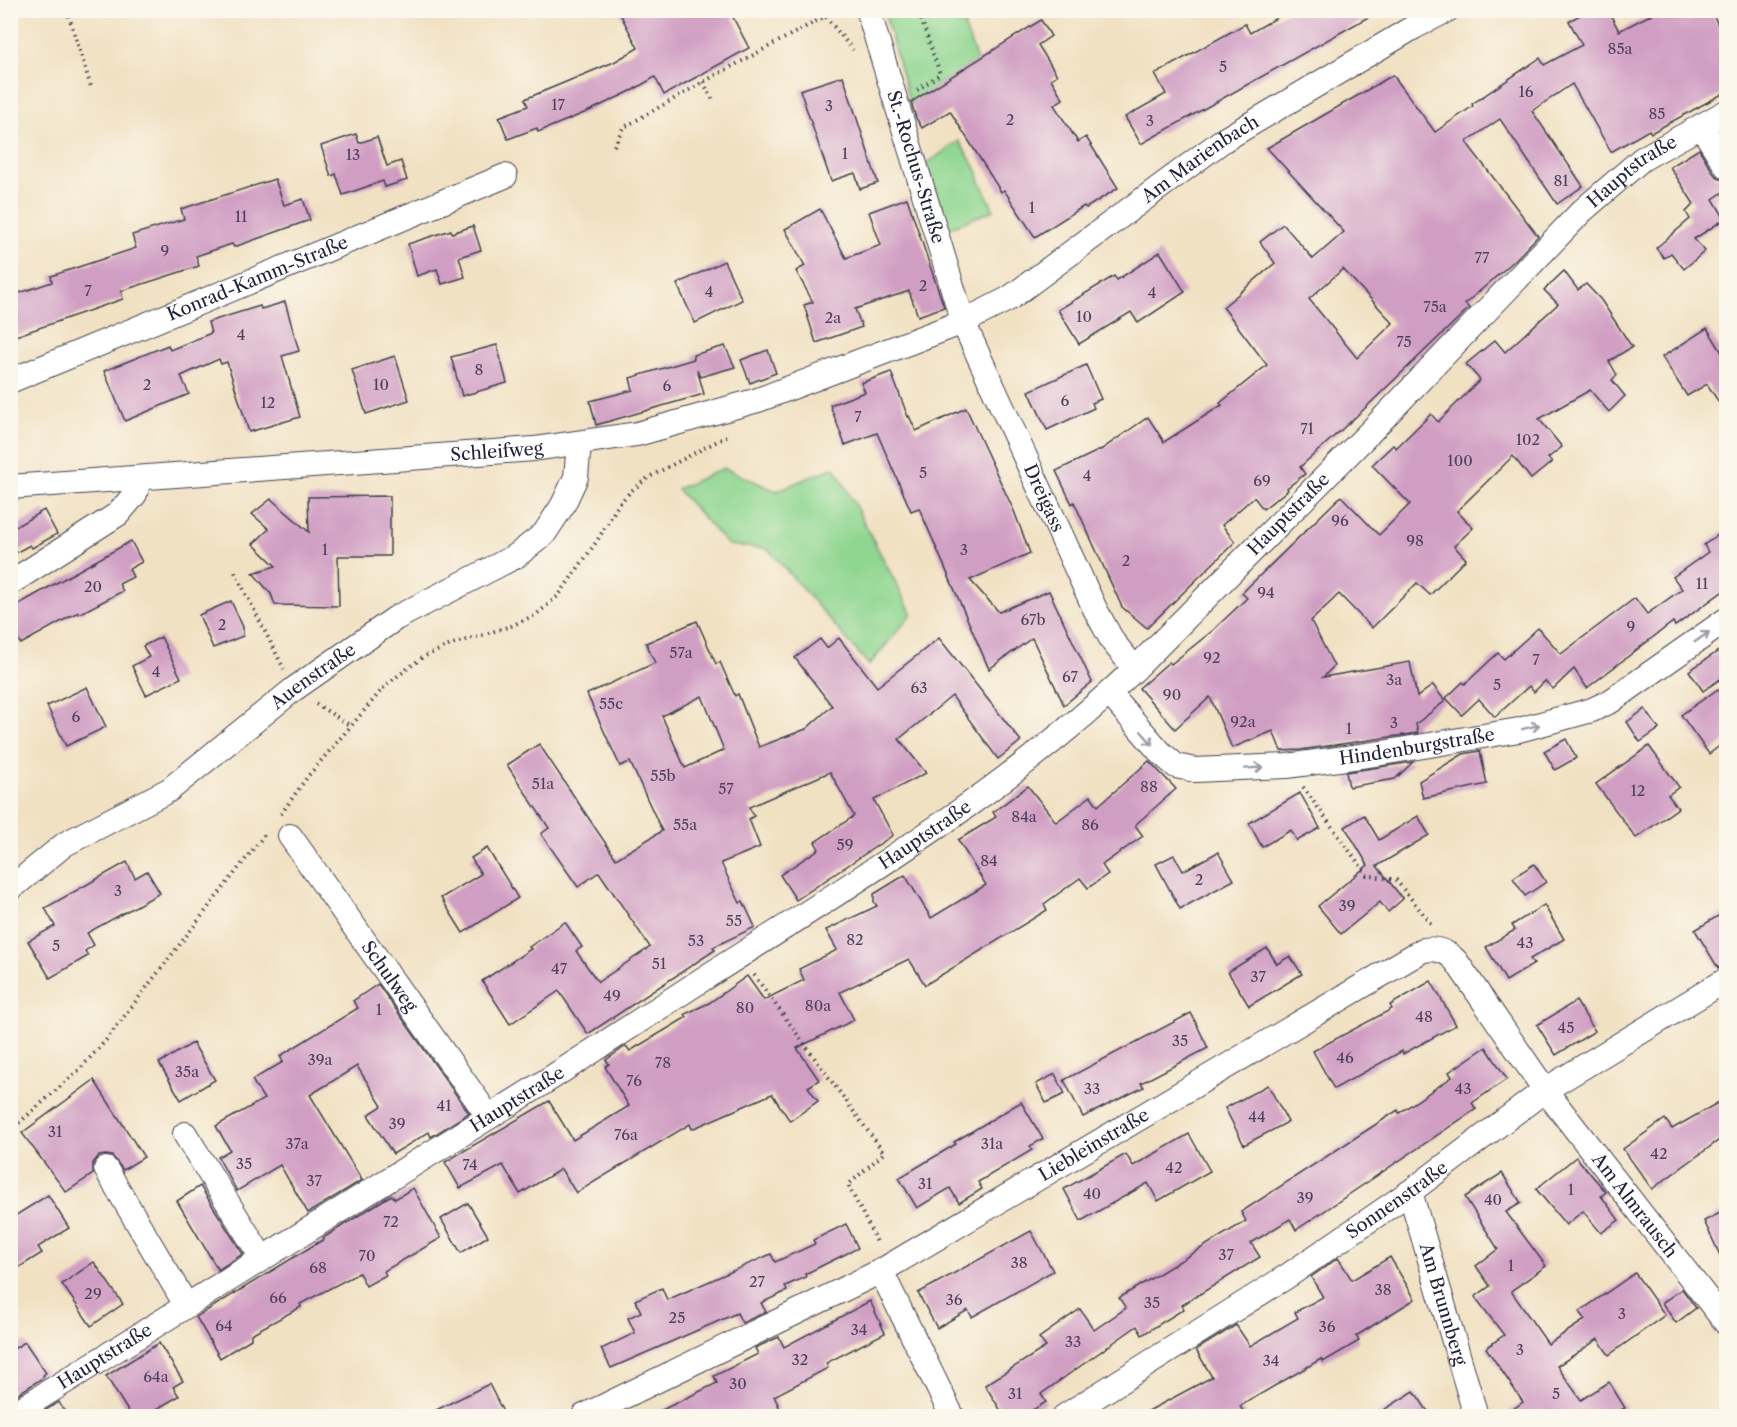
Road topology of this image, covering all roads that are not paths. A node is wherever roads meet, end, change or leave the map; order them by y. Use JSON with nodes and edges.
{"nodes":[{"id":1,"x":868,"y":10,"type":"edge"},
{"id":2,"x":1447,"y":10,"type":"edge"},
{"id":3,"x":1409,"y":19,"type":"edge"},
{"id":4,"x":1726,"y":112,"type":"edge"},
{"id":5,"x":1701,"y":126,"type":"junction"},
{"id":6,"x":1726,"y":166,"type":"edge"},
{"id":7,"x":505,"y":176,"type":"dead end"},
{"id":8,"x":963,"y":322,"type":"junction"},
{"id":9,"x":10,"y":381,"type":"edge"},
{"id":10,"x":579,"y":443,"type":"junction"},
{"id":11,"x":139,"y":479,"type":"junction"},
{"id":12,"x":10,"y":487,"type":"edge"},
{"id":13,"x":10,"y":584,"type":"edge"},
{"id":14,"x":1726,"y":620,"type":"edge"},
{"id":15,"x":1135,"y":669,"type":"junction"},
{"id":16,"x":1109,"y":693,"type":"junction"},
{"id":17,"x":280,"y":826,"type":"road end"},
{"id":18,"x":10,"y":889,"type":"edge"},
{"id":19,"x":1726,"y":980,"type":"edge"},
{"id":20,"x":1545,"y":1090,"type":"junction"},
{"id":21,"x":489,"y":1117,"type":"junction"},
{"id":22,"x":185,"y":1134,"type":"dead end"},
{"id":23,"x":106,"y":1169,"type":"dead end"},
{"id":24,"x":1410,"y":1192,"type":"junction"},
{"id":25,"x":262,"y":1258,"type":"junction"},
{"id":26,"x":885,"y":1268,"type":"junction"},
{"id":27,"x":186,"y":1305,"type":"junction"},
{"id":28,"x":1726,"y":1323,"type":"edge"},
{"id":29,"x":10,"y":1416,"type":"edge"},
{"id":30,"x":584,"y":1416,"type":"edge"},
{"id":31,"x":952,"y":1416,"type":"edge"},
{"id":32,"x":1065,"y":1416,"type":"edge"},
{"id":33,"x":1476,"y":1416,"type":"edge"}],
"edges":[{"from":1,"to":8,"type":"street","name":"St.-Rochus-Straße"},
{"from":2,"to":3,"type":"street","name":"Am Marienbach"},
{"from":3,"to":8,"type":"street","name":"Am Marienbach"},
{"from":4,"to":5,"type":"street","name":"Hauptstraße"},
{"from":5,"to":6,"type":"street"},
{"from":5,"to":15,"type":"street","name":"Hauptstraße"},
{"from":7,"to":9,"type":"street","name":"Konrad-Kamm-Straße"},
{"from":8,"to":10,"type":"street","name":"Schleifweg"},
{"from":8,"to":15,"type":"street","name":"Dreigass"},
{"from":10,"to":11,"type":"street","name":"Schleifweg"},
{"from":10,"to":18,"type":"street","name":"Auenstraße"},
{"from":11,"to":12,"type":"street","name":"Schleifweg"},
{"from":11,"to":13,"type":"street"},
{"from":16,"to":14,"type":"street","name":"Hindenburgstraße","one_way":true},
{"from":15,"to":16,"type":"street","name":"Hauptstraße"},
{"from":16,"to":21,"type":"street","name":"Hauptstraße"},
{"from":17,"to":21,"type":"street","name":"Schulweg"},
{"from":19,"to":20,"type":"street","name":"Sonnenstraße"},
{"from":20,"to":24,"type":"street","name":"Sonnenstraße"},
{"from":20,"to":26,"type":"street","name":"Liebleinstraße"},
{"from":20,"to":28,"type":"street","name":"Am Almrausch"},
{"from":21,"to":25,"type":"street","name":"Hauptstraße"},
{"from":22,"to":25,"type":"street"},
{"from":23,"to":27,"type":"street"},
{"from":24,"to":32,"type":"street","name":"Sonnenstraße"},
{"from":24,"to":33,"type":"street","name":"Am Brunnberg"},
{"from":25,"to":27,"type":"street","name":"Hauptstraße"},
{"from":26,"to":30,"type":"street","name":"Liebleinstraße"},
{"from":26,"to":31,"type":"street"},
{"from":27,"to":29,"type":"street","name":"Hauptstraße"}]}
